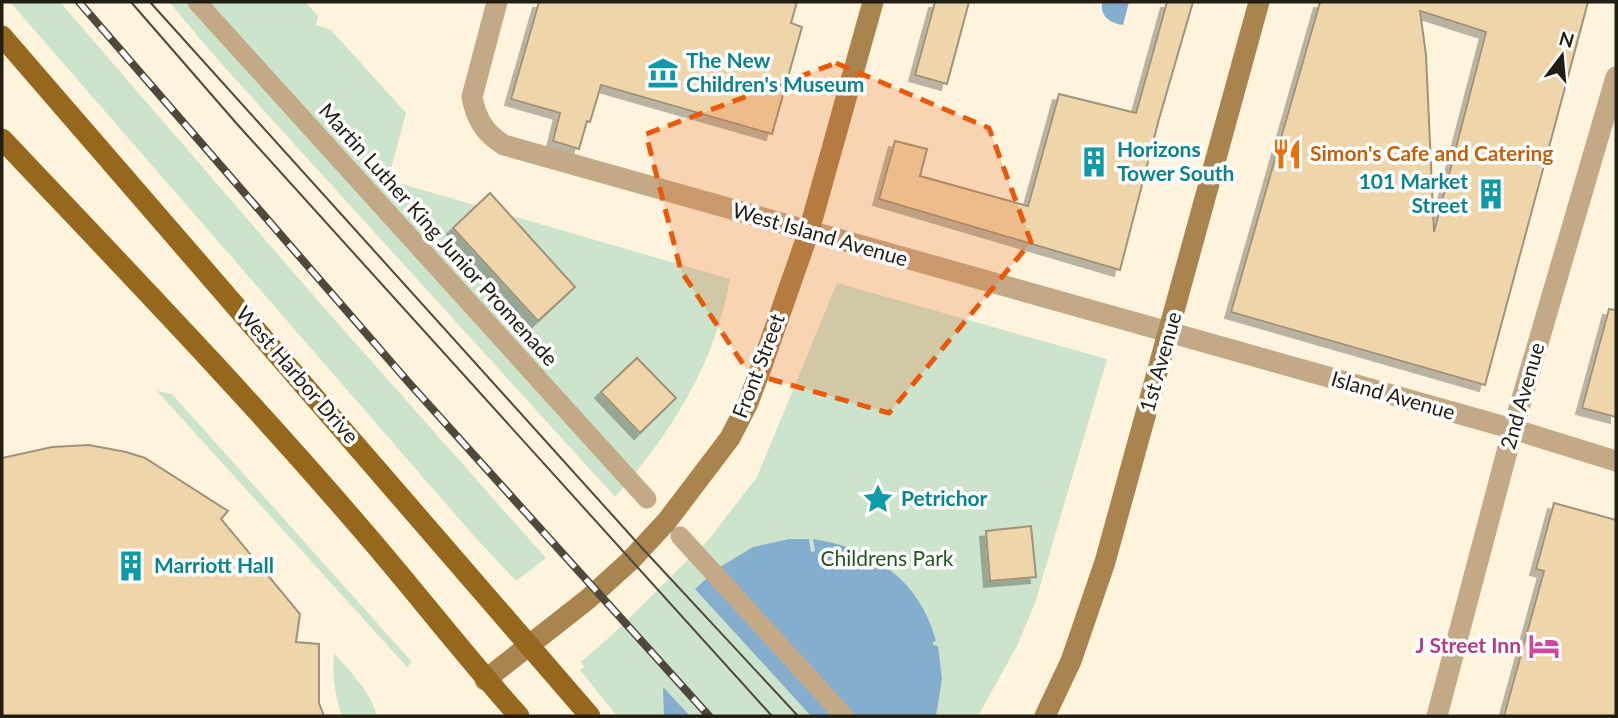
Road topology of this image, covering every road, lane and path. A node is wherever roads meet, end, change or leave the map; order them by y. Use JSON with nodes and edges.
{"nodes":[{"id":1,"x":197,"y":2,"type":"edge"},
{"id":2,"x":497,"y":2,"type":"edge"},
{"id":3,"x":873,"y":2,"type":"edge"},
{"id":4,"x":1259,"y":2,"type":"edge"},
{"id":5,"x":2,"y":36,"type":"edge"},
{"id":6,"x":1616,"y":78,"type":"edge"},
{"id":7,"x":2,"y":139,"type":"edge"},
{"id":8,"x":809,"y":231,"type":"junction"},
{"id":9,"x":1169,"y":333,"type":"junction"},
{"id":10,"x":1513,"y":429,"type":"junction"},
{"id":11,"x":1616,"y":461,"type":"edge"},
{"id":12,"x":646,"y":499,"type":"dead end"},
{"id":13,"x":680,"y":536,"type":"dead end"},
{"id":14,"x":529,"y":646,"type":"junction"},
{"id":15,"x":485,"y":680,"type":"junction"},
{"id":16,"x":519,"y":716,"type":"edge"},
{"id":17,"x":590,"y":716,"type":"edge"},
{"id":18,"x":844,"y":716,"type":"edge"},
{"id":19,"x":1045,"y":716,"type":"edge"},
{"id":20,"x":1437,"y":716,"type":"edge"}],
"edges":[{"from":1,"to":12,"type":"street","name":"Martin Luther King Junior Promenade"},
{"from":2,"to":8,"type":"street","name":"West Island Avenue"},
{"from":3,"to":8,"type":"main road","name":"Front Street"},
{"from":4,"to":9,"type":"main road","name":"1st Avenue"},
{"from":5,"to":14,"type":"main road","name":"West Harbor Drive"},
{"from":6,"to":10,"type":"street","name":"2nd Avenue"},
{"from":7,"to":15,"type":"main road"},
{"from":8,"to":9,"type":"street","name":"West Island Avenue"},
{"from":8,"to":14,"type":"main road","name":"Front Street"},
{"from":9,"to":10,"type":"street","name":"Island Avenue"},
{"from":9,"to":19,"type":"main road","name":"1st Avenue"},
{"from":10,"to":11,"type":"street","name":"Island Avenue"},
{"from":10,"to":20,"type":"street","name":"2nd Avenue"},
{"from":13,"to":18,"type":"street"},
{"from":14,"to":15,"type":"main road","name":"Front Street"},
{"from":14,"to":17,"type":"main road","name":"West Harbor Drive"},
{"from":15,"to":16,"type":"main road"}]}
